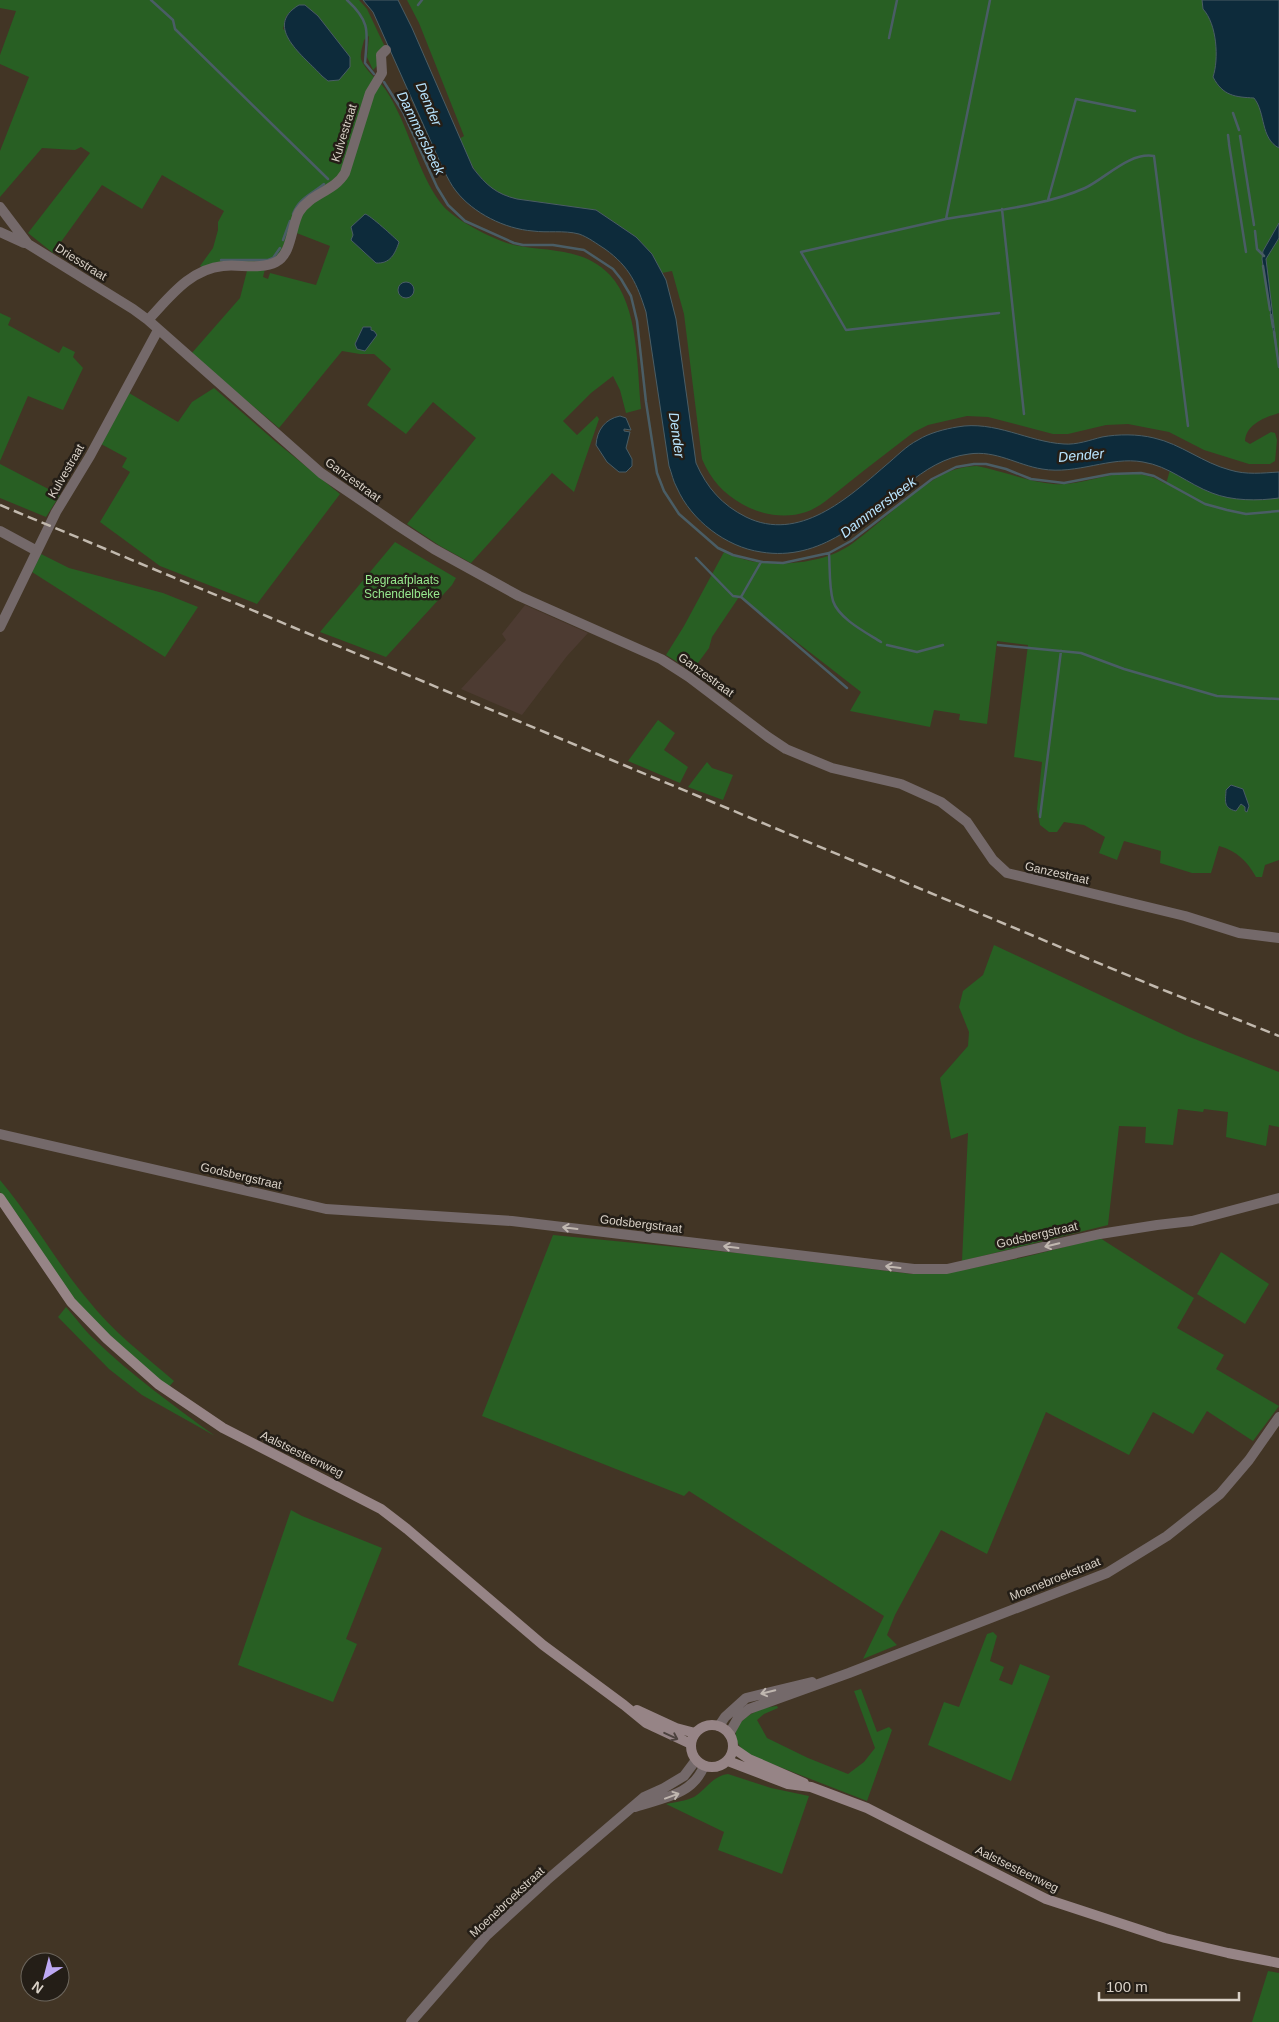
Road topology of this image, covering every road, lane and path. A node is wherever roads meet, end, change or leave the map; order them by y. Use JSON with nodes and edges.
{"nodes":[{"id":1,"x":386,"y":50,"type":"dead end"},
{"id":2,"x":0,"y":207,"type":"edge"},
{"id":3,"x":0,"y":232,"type":"edge"},
{"id":4,"x":28,"y":244,"type":"junction"},
{"id":5,"x":148,"y":320,"type":"junction"},
{"id":6,"x":158,"y":330,"type":"junction"},
{"id":7,"x":0,"y":531,"type":"edge"},
{"id":8,"x":37,"y":550,"type":"junction"},
{"id":9,"x":0,"y":627,"type":"edge"},
{"id":10,"x":1279,"y":938,"type":"edge"},
{"id":11,"x":0,"y":1134,"type":"edge"},
{"id":12,"x":0,"y":1198,"type":"edge"},
{"id":13,"x":1279,"y":1198,"type":"edge"},
{"id":14,"x":1279,"y":1417,"type":"edge"},
{"id":15,"x":850,"y":1674,"type":"junction"},
{"id":16,"x":624,"y":1705,"type":"junction"},
{"id":17,"x":719,"y":1726,"type":"junction"},
{"id":18,"x":695,"y":1733,"type":"junction"},
{"id":19,"x":729,"y":1734,"type":"junction"},
{"id":20,"x":691,"y":1744,"type":"junction"},
{"id":21,"x":733,"y":1748,"type":"junction"},
{"id":22,"x":728,"y":1761,"type":"junction"},
{"id":23,"x":700,"y":1763,"type":"junction"},
{"id":24,"x":811,"y":1787,"type":"junction"},
{"id":25,"x":1279,"y":1963,"type":"edge"},
{"id":26,"x":411,"y":2022,"type":"edge"}],
"edges":[{"from":1,"to":5,"type":"street","name":"Kulvestraat"},
{"from":2,"to":4,"type":"street","name":"Driesstraat"},
{"from":3,"to":4,"type":"street"},
{"from":4,"to":5,"type":"street","name":"Driesstraat"},
{"from":5,"to":6,"type":"street","name":"Driesstraat"},
{"from":6,"to":8,"type":"street","name":"Kulvestraat"},
{"from":6,"to":10,"type":"street","name":"Ganzestraat"},
{"from":7,"to":8,"type":"street"},
{"from":8,"to":9,"type":"street","name":"Kulvestraat"},
{"from":13,"to":11,"type":"street","name":"Godsbergstraat","one_way":true},
{"from":12,"to":16,"type":"main road","name":"Aalstsesteenweg"},
{"from":14,"to":15,"type":"street","name":"Moenebroekstraat"},
{"from":15,"to":17,"type":"street","name":"Moenebroekstraat","one_way":true},
{"from":15,"to":19,"type":"street","name":"Moenebroekstraat"},
{"from":16,"to":18,"type":"main road","name":"Aalstsesteenweg"},
{"from":16,"to":20,"type":"main road","name":"Aalstsesteenweg","one_way":true},
{"from":17,"to":18,"type":"main road"},
{"from":17,"to":19,"type":"main road"},
{"from":18,"to":20,"type":"main road"},
{"from":19,"to":21,"type":"main road"},
{"from":20,"to":23,"type":"main road"},
{"from":21,"to":22,"type":"main road"},
{"from":21,"to":24,"type":"main road","name":"Aalstsesteenweg"},
{"from":22,"to":23,"type":"main road"},
{"from":22,"to":24,"type":"main road","name":"Aalstsesteenweg"},
{"from":23,"to":26,"type":"street","name":"Moenebroekstraat"},
{"from":24,"to":25,"type":"main road","name":"Aalstsesteenweg"}]}
